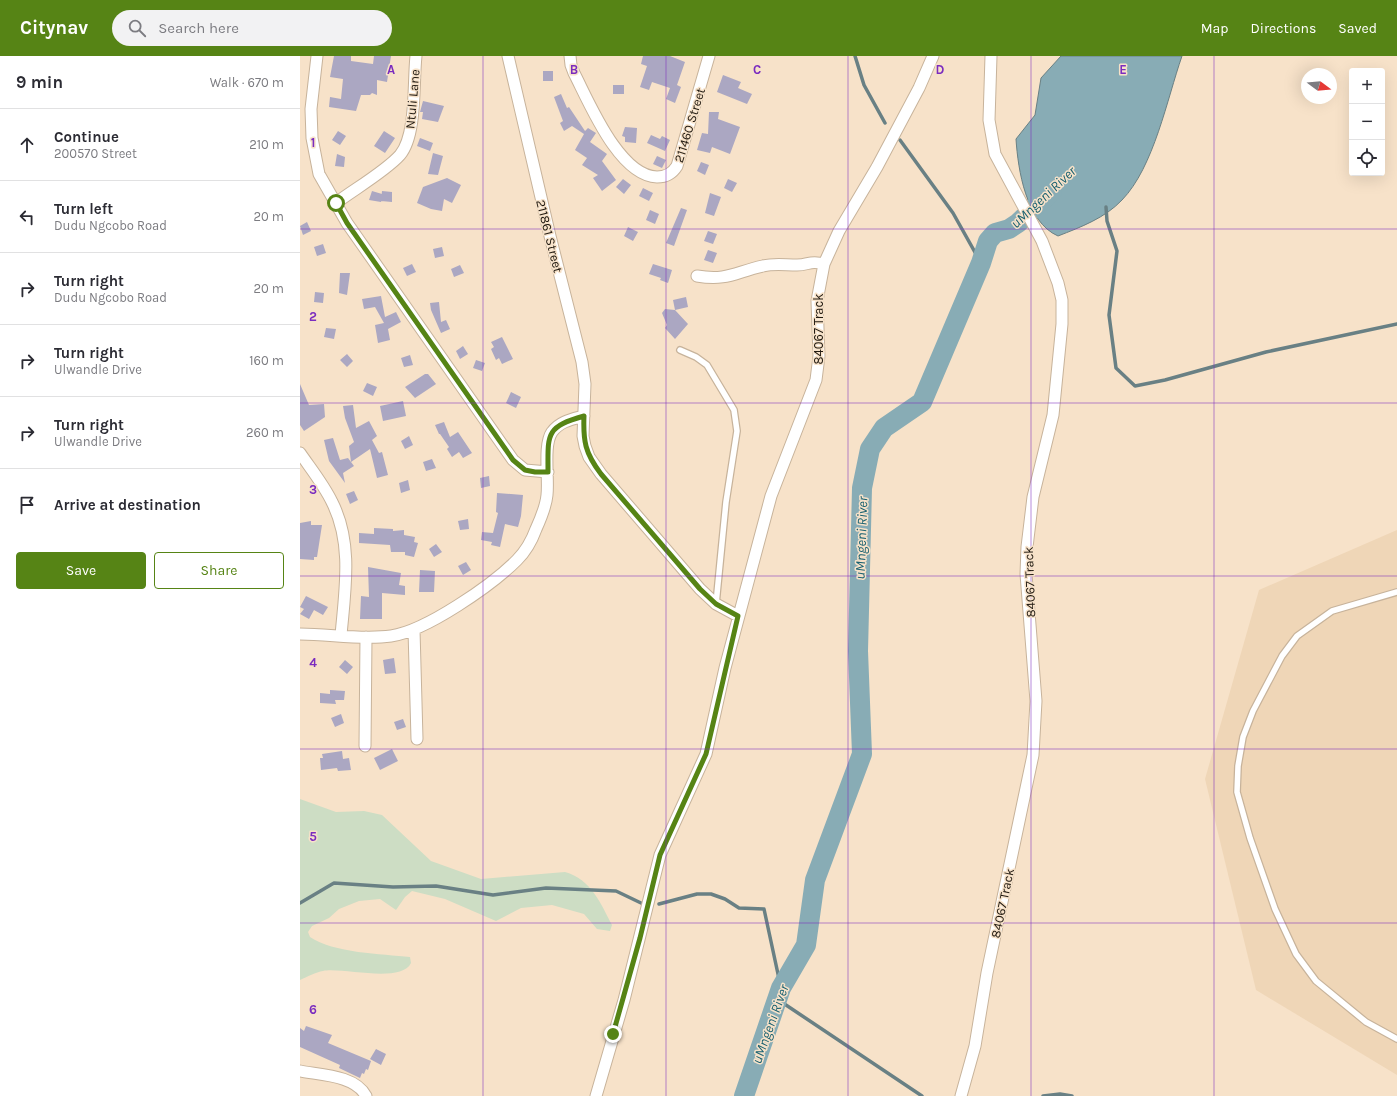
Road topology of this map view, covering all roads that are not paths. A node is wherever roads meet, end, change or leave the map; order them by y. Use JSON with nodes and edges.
{"nodes":[{"id":1,"x":317,"y":56,"type":"edge"},
{"id":2,"x":416,"y":56,"type":"edge"},
{"id":3,"x":508,"y":56,"type":"edge"},
{"id":4,"x":570,"y":56,"type":"edge"},
{"id":5,"x":709,"y":56,"type":"edge"},
{"id":6,"x":933,"y":56,"type":"edge"},
{"id":7,"x":991,"y":56,"type":"edge"},
{"id":8,"x":336,"y":203,"type":"junction"},
{"id":9,"x":824,"y":264,"type":"junction"},
{"id":10,"x":697,"y":276,"type":"dead end"},
{"id":11,"x":680,"y":350,"type":"dead end"},
{"id":12,"x":584,"y":416,"type":"junction"},
{"id":13,"x":300,"y":453,"type":"edge"},
{"id":14,"x":548,"y":472,"type":"junction"},
{"id":15,"x":1397,"y":592,"type":"edge"},
{"id":16,"x":716,"y":604,"type":"junction"},
{"id":17,"x":738,"y":616,"type":"junction"},
{"id":18,"x":414,"y":630,"type":"junction"},
{"id":19,"x":300,"y":634,"type":"edge"},
{"id":20,"x":341,"y":635,"type":"junction"},
{"id":21,"x":366,"y":637,"type":"junction"},
{"id":22,"x":417,"y":739,"type":"dead end"},
{"id":23,"x":365,"y":746,"type":"dead end"},
{"id":24,"x":1397,"y":1039,"type":"edge"},
{"id":25,"x":300,"y":1071,"type":"edge"},
{"id":26,"x":366,"y":1096,"type":"edge"},
{"id":27,"x":596,"y":1096,"type":"edge"},
{"id":28,"x":961,"y":1096,"type":"edge"}],
"edges":[{"from":1,"to":8,"type":"street"},
{"from":2,"to":8,"type":"street","name":"Ntuli Lane"},
{"from":3,"to":12,"type":"street","name":"211861 Street"},
{"from":4,"to":5,"type":"street","name":"211460 Street"},
{"from":6,"to":9,"type":"street","name":"84067 Track"},
{"from":7,"to":28,"type":"street","name":"84067 Track"},
{"from":8,"to":14,"type":"street"},
{"from":9,"to":10,"type":"street"},
{"from":9,"to":17,"type":"street","name":"84067 Track"},
{"from":11,"to":16,"type":"lane"},
{"from":12,"to":14,"type":"street"},
{"from":12,"to":16,"type":"street","name":"211861 Street"},
{"from":13,"to":20,"type":"street"},
{"from":14,"to":18,"type":"street"},
{"from":15,"to":24,"type":"lane"},
{"from":16,"to":17,"type":"street","name":"211861 Street"},
{"from":17,"to":27,"type":"street","name":"84067 Track"},
{"from":18,"to":21,"type":"street"},
{"from":18,"to":22,"type":"street"},
{"from":19,"to":20,"type":"street"},
{"from":20,"to":21,"type":"street"},
{"from":21,"to":23,"type":"street"},
{"from":25,"to":26,"type":"street"}]}
